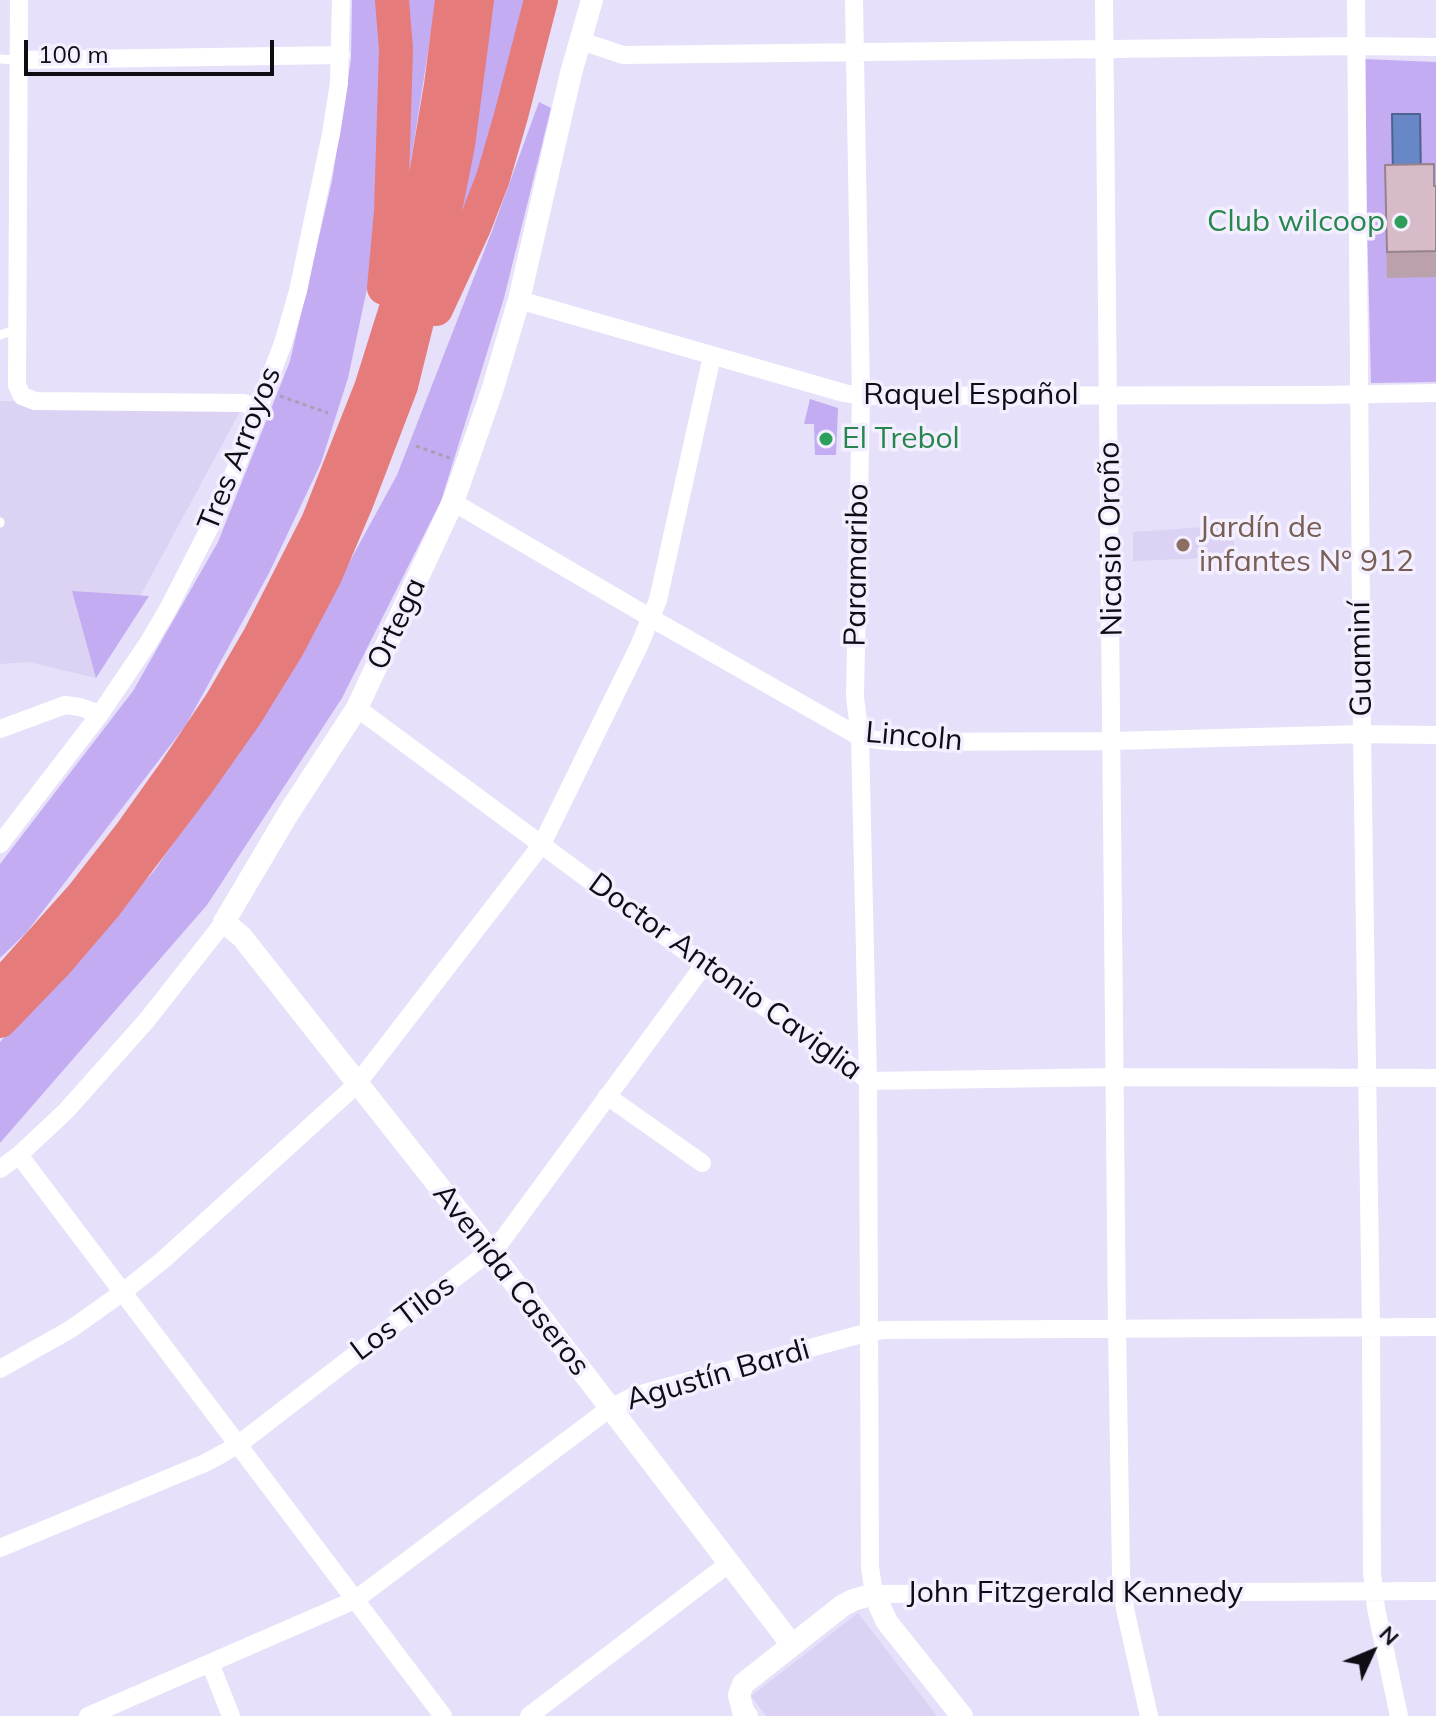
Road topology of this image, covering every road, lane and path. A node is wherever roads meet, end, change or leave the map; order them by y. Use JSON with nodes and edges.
{"nodes":[{"id":1,"x":19,"y":0,"type":"edge"},
{"id":2,"x":341,"y":0,"type":"edge"},
{"id":3,"x":392,"y":0,"type":"edge"},
{"id":4,"x":452,"y":0,"type":"edge"},
{"id":5,"x":477,"y":0,"type":"edge"},
{"id":6,"x":541,"y":0,"type":"edge"},
{"id":7,"x":592,"y":0,"type":"edge"},
{"id":8,"x":854,"y":0,"type":"edge"},
{"id":9,"x":1104,"y":0,"type":"edge"},
{"id":10,"x":1356,"y":0,"type":"edge"},
{"id":11,"x":581,"y":41,"type":"junction"},
{"id":12,"x":1356,"y":46,"type":"junction"},
{"id":13,"x":1436,"y":47,"type":"edge"},
{"id":14,"x":1105,"y":51,"type":"junction"},
{"id":15,"x":854,"y":52,"type":"junction"},
{"id":16,"x":341,"y":55,"type":"junction"},
{"id":17,"x":9,"y":60,"type":"edge"},
{"id":18,"x":519,"y":300,"type":"junction"},
{"id":19,"x":9,"y":332,"type":"edge"},
{"id":20,"x":712,"y":356,"type":"junction"},
{"id":21,"x":386,"y":387,"type":"junction"},
{"id":22,"x":1436,"y":393,"type":"edge"},
{"id":23,"x":1359,"y":394,"type":"junction"},
{"id":24,"x":861,"y":396,"type":"junction"},
{"id":25,"x":1109,"y":396,"type":"junction"},
{"id":26,"x":262,"y":400,"type":"junction"},
{"id":27,"x":328,"y":413,"type":"dead end"},
{"id":28,"x":416,"y":446,"type":"dead end"},
{"id":29,"x":467,"y":464,"type":"junction"},
{"id":30,"x":453,"y":502,"type":"junction"},
{"id":31,"x":651,"y":618,"type":"junction"},
{"id":32,"x":357,"y":708,"type":"junction"},
{"id":33,"x":100,"y":714,"type":"junction"},
{"id":34,"x":0,"y":729,"type":"edge"},
{"id":35,"x":1362,"y":734,"type":"junction"},
{"id":36,"x":1436,"y":735,"type":"edge"},
{"id":37,"x":860,"y":737,"type":"junction"},
{"id":38,"x":1113,"y":741,"type":"junction"},
{"id":39,"x":0,"y":844,"type":"edge"},
{"id":40,"x":542,"y":844,"type":"junction"},
{"id":41,"x":224,"y":922,"type":"junction"},
{"id":42,"x":704,"y":965,"type":"junction"},
{"id":43,"x":0,"y":988,"type":"edge"},
{"id":44,"x":0,"y":1021,"type":"edge"},
{"id":45,"x":1116,"y":1077,"type":"junction"},
{"id":46,"x":1369,"y":1078,"type":"junction"},
{"id":47,"x":1436,"y":1078,"type":"edge"},
{"id":48,"x":868,"y":1081,"type":"junction"},
{"id":49,"x":357,"y":1084,"type":"junction"},
{"id":50,"x":607,"y":1096,"type":"junction"},
{"id":51,"x":19,"y":1155,"type":"junction"},
{"id":52,"x":702,"y":1163,"type":"dead end"},
{"id":53,"x":0,"y":1169,"type":"edge"},
{"id":54,"x":490,"y":1251,"type":"junction"},
{"id":55,"x":123,"y":1292,"type":"junction"},
{"id":56,"x":1436,"y":1327,"type":"edge"},
{"id":57,"x":1117,"y":1328,"type":"junction"},
{"id":58,"x":1371,"y":1328,"type":"junction"},
{"id":59,"x":869,"y":1332,"type":"junction"},
{"id":60,"x":0,"y":1369,"type":"edge"},
{"id":61,"x":610,"y":1408,"type":"junction"},
{"id":62,"x":239,"y":1444,"type":"junction"},
{"id":63,"x":0,"y":1548,"type":"edge"},
{"id":64,"x":728,"y":1564,"type":"junction"},
{"id":65,"x":1373,"y":1591,"type":"junction"},
{"id":66,"x":1436,"y":1591,"type":"edge"},
{"id":67,"x":1123,"y":1593,"type":"junction"},
{"id":68,"x":874,"y":1594,"type":"junction"},
{"id":69,"x":355,"y":1600,"type":"junction"},
{"id":70,"x":792,"y":1645,"type":"junction"},
{"id":71,"x":210,"y":1663,"type":"junction"},
{"id":72,"x":88,"y":1716,"type":"edge"},
{"id":73,"x":231,"y":1716,"type":"edge"},
{"id":74,"x":443,"y":1716,"type":"edge"},
{"id":75,"x":529,"y":1716,"type":"edge"},
{"id":76,"x":747,"y":1716,"type":"edge"},
{"id":77,"x":962,"y":1716,"type":"edge"},
{"id":78,"x":1149,"y":1716,"type":"edge"},
{"id":79,"x":1399,"y":1716,"type":"edge"}],
"edges":[{"from":1,"to":17,"type":"street"},
{"from":2,"to":16,"type":"street","name":"Tres Arroyos"},
{"from":3,"to":21,"type":"highway"},
{"from":4,"to":21,"type":"highway"},
{"from":5,"to":21,"type":"highway"},
{"from":6,"to":21,"type":"highway"},
{"from":7,"to":11,"type":"street","name":"Ortega"},
{"from":8,"to":15,"type":"street","name":"Paramaribo"},
{"from":9,"to":14,"type":"street","name":"Nicasio Oroño"},
{"from":10,"to":12,"type":"street","name":"Guaminí"},
{"from":11,"to":15,"type":"street"},
{"from":11,"to":18,"type":"street","name":"Ortega"},
{"from":12,"to":13,"type":"street"},
{"from":12,"to":14,"type":"street"},
{"from":12,"to":23,"type":"street","name":"Guaminí"},
{"from":14,"to":15,"type":"street"},
{"from":14,"to":25,"type":"street","name":"Nicasio Oroño"},
{"from":15,"to":24,"type":"street","name":"Paramaribo"},
{"from":16,"to":17,"type":"street"},
{"from":16,"to":26,"type":"street","name":"Tres Arroyos"},
{"from":17,"to":19,"type":"street"},
{"from":18,"to":20,"type":"street","name":"Raquel Español"},
{"from":18,"to":29,"type":"street","name":"Ortega"},
{"from":19,"to":26,"type":"street"},
{"from":20,"to":24,"type":"street","name":"Raquel Español"},
{"from":20,"to":31,"type":"street"},
{"from":21,"to":43,"type":"highway"},
{"from":21,"to":44,"type":"highway"},
{"from":22,"to":23,"type":"street","name":"Raquel Español"},
{"from":23,"to":25,"type":"street","name":"Raquel Español"},
{"from":23,"to":35,"type":"street","name":"Guaminí"},
{"from":24,"to":25,"type":"street","name":"Raquel Español"},
{"from":24,"to":37,"type":"street","name":"Paramaribo"},
{"from":25,"to":38,"type":"street","name":"Nicasio Oroño"},
{"from":26,"to":27,"type":"path"},
{"from":26,"to":33,"type":"street","name":"Tres Arroyos"},
{"from":28,"to":29,"type":"path"},
{"from":29,"to":30,"type":"street","name":"Ortega"},
{"from":30,"to":31,"type":"street","name":"Lincoln"},
{"from":30,"to":32,"type":"street","name":"Ortega"},
{"from":31,"to":37,"type":"street","name":"Lincoln"},
{"from":31,"to":40,"type":"street"},
{"from":32,"to":40,"type":"street","name":"Doctor Antonio Caviglia"},
{"from":32,"to":41,"type":"street","name":"Ortega"},
{"from":33,"to":34,"type":"street"},
{"from":33,"to":39,"type":"street","name":"Tres Arroyos"},
{"from":35,"to":36,"type":"street","name":"Lincoln"},
{"from":35,"to":38,"type":"street","name":"Lincoln"},
{"from":35,"to":46,"type":"street","name":"Guaminí"},
{"from":37,"to":38,"type":"street","name":"Lincoln"},
{"from":37,"to":48,"type":"street","name":"Paramaribo"},
{"from":38,"to":45,"type":"street","name":"Nicasio Oroño"},
{"from":40,"to":42,"type":"street","name":"Doctor Antonio Caviglia"},
{"from":40,"to":49,"type":"street"},
{"from":41,"to":49,"type":"street","name":"Avenida Caseros"},
{"from":41,"to":51,"type":"street","name":"Ortega"},
{"from":42,"to":48,"type":"street","name":"Doctor Antonio Caviglia"},
{"from":42,"to":50,"type":"street","name":"Los Tilos"},
{"from":45,"to":46,"type":"street","name":"Doctor Antonio Caviglia"},
{"from":45,"to":48,"type":"street","name":"Doctor Antonio Caviglia"},
{"from":45,"to":57,"type":"street","name":"Nicasio Oroño"},
{"from":46,"to":47,"type":"street","name":"Doctor Antonio Caviglia"},
{"from":46,"to":58,"type":"street","name":"Guaminí"},
{"from":48,"to":59,"type":"street","name":"Paramaribo"},
{"from":49,"to":54,"type":"street","name":"Avenida Caseros"},
{"from":49,"to":55,"type":"street"},
{"from":50,"to":52,"type":"street"},
{"from":50,"to":54,"type":"street","name":"Los Tilos"},
{"from":51,"to":53,"type":"street","name":"Ortega"},
{"from":51,"to":55,"type":"street"},
{"from":54,"to":61,"type":"street","name":"Avenida Caseros"},
{"from":54,"to":62,"type":"street","name":"Los Tilos"},
{"from":55,"to":60,"type":"street"},
{"from":55,"to":62,"type":"street"},
{"from":56,"to":58,"type":"street","name":"Agustín Bardi"},
{"from":57,"to":58,"type":"street","name":"Agustín Bardi"},
{"from":57,"to":59,"type":"street","name":"Agustín Bardi"},
{"from":57,"to":67,"type":"street","name":"Nicasio Oroño"},
{"from":58,"to":65,"type":"street","name":"Guaminí"},
{"from":59,"to":61,"type":"street","name":"Agustín Bardi"},
{"from":59,"to":68,"type":"street","name":"Paramaribo"},
{"from":61,"to":64,"type":"street","name":"Avenida Caseros"},
{"from":61,"to":69,"type":"street","name":"Agustín Bardi"},
{"from":62,"to":63,"type":"street","name":"Los Tilos"},
{"from":62,"to":69,"type":"street"},
{"from":64,"to":70,"type":"street","name":"Avenida Caseros"},
{"from":64,"to":75,"type":"street"},
{"from":65,"to":66,"type":"street","name":"John Fitzgerald Kennedy"},
{"from":65,"to":67,"type":"street","name":"John Fitzgerald Kennedy"},
{"from":65,"to":79,"type":"street","name":"Guaminí"},
{"from":67,"to":68,"type":"street","name":"John Fitzgerald Kennedy"},
{"from":67,"to":78,"type":"street","name":"Nicasio Oroño"},
{"from":68,"to":70,"type":"street","name":"John Fitzgerald Kennedy"},
{"from":68,"to":77,"type":"street"},
{"from":69,"to":71,"type":"street","name":"Agustín Bardi"},
{"from":69,"to":74,"type":"street"},
{"from":70,"to":76,"type":"street","name":"John Fitzgerald Kennedy"},
{"from":71,"to":72,"type":"street","name":"Agustín Bardi"},
{"from":71,"to":73,"type":"street"}]}
